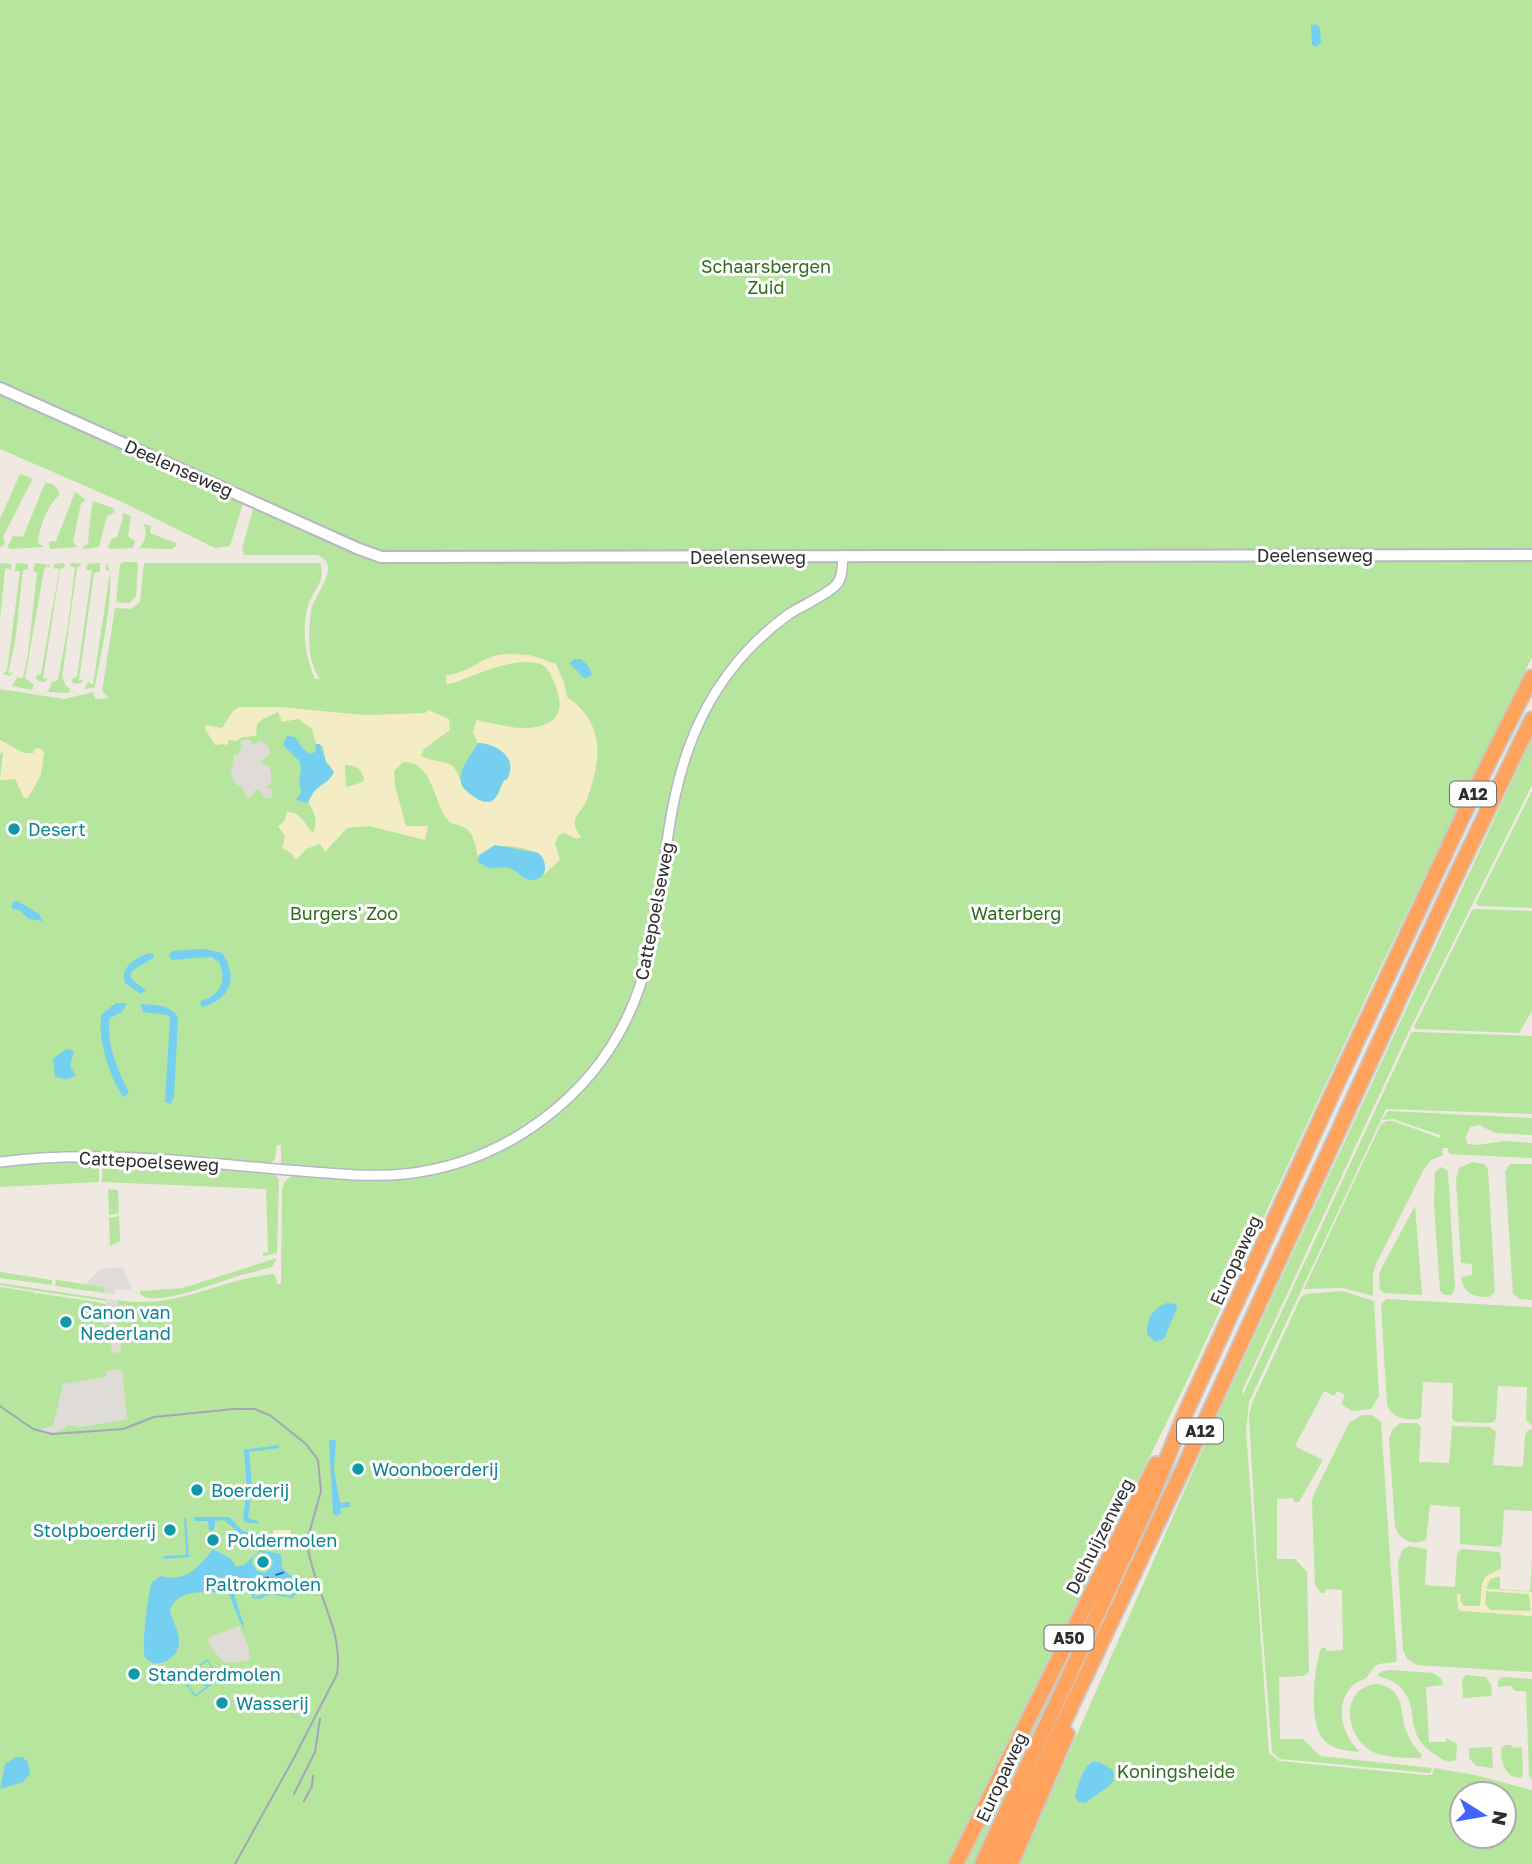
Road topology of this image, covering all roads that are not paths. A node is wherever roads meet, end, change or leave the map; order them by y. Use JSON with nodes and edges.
{"nodes":[{"id":1,"x":0,"y":388,"type":"edge"},
{"id":2,"x":1532,"y":555,"type":"edge"},
{"id":3,"x":843,"y":556,"type":"junction"},
{"id":4,"x":1532,"y":677,"type":"edge"},
{"id":5,"x":1532,"y":719,"type":"edge"},
{"id":6,"x":0,"y":1162,"type":"edge"},
{"id":7,"x":1185,"y":1414,"type":"junction"},
{"id":8,"x":1079,"y":1692,"type":"junction"},
{"id":9,"x":956,"y":1864,"type":"edge"},
{"id":10,"x":982,"y":1864,"type":"edge"},
{"id":11,"x":997,"y":1864,"type":"edge"},
{"id":12,"x":1011,"y":1864,"type":"edge"}],
"edges":[{"from":1,"to":3,"type":"main road","name":"Deelenseweg"},
{"from":2,"to":3,"type":"main road","name":"Deelenseweg"},
{"from":3,"to":6,"type":"street","name":"Cattepoelseweg"},
{"from":4,"to":7,"type":"highway","name":"Europaweg","number":"A12"},
{"from":5,"to":8,"type":"highway","name":"Europaweg","number":"A12"},
{"from":7,"to":9,"type":"highway","name":"Delhuijzenweg","number":"A50"},
{"from":7,"to":10,"type":"highway","name":"Europaweg","number":"A12"},
{"from":8,"to":11,"type":"highway","name":"Europaweg","number":"A12"},
{"from":8,"to":12,"type":"highway"}]}
